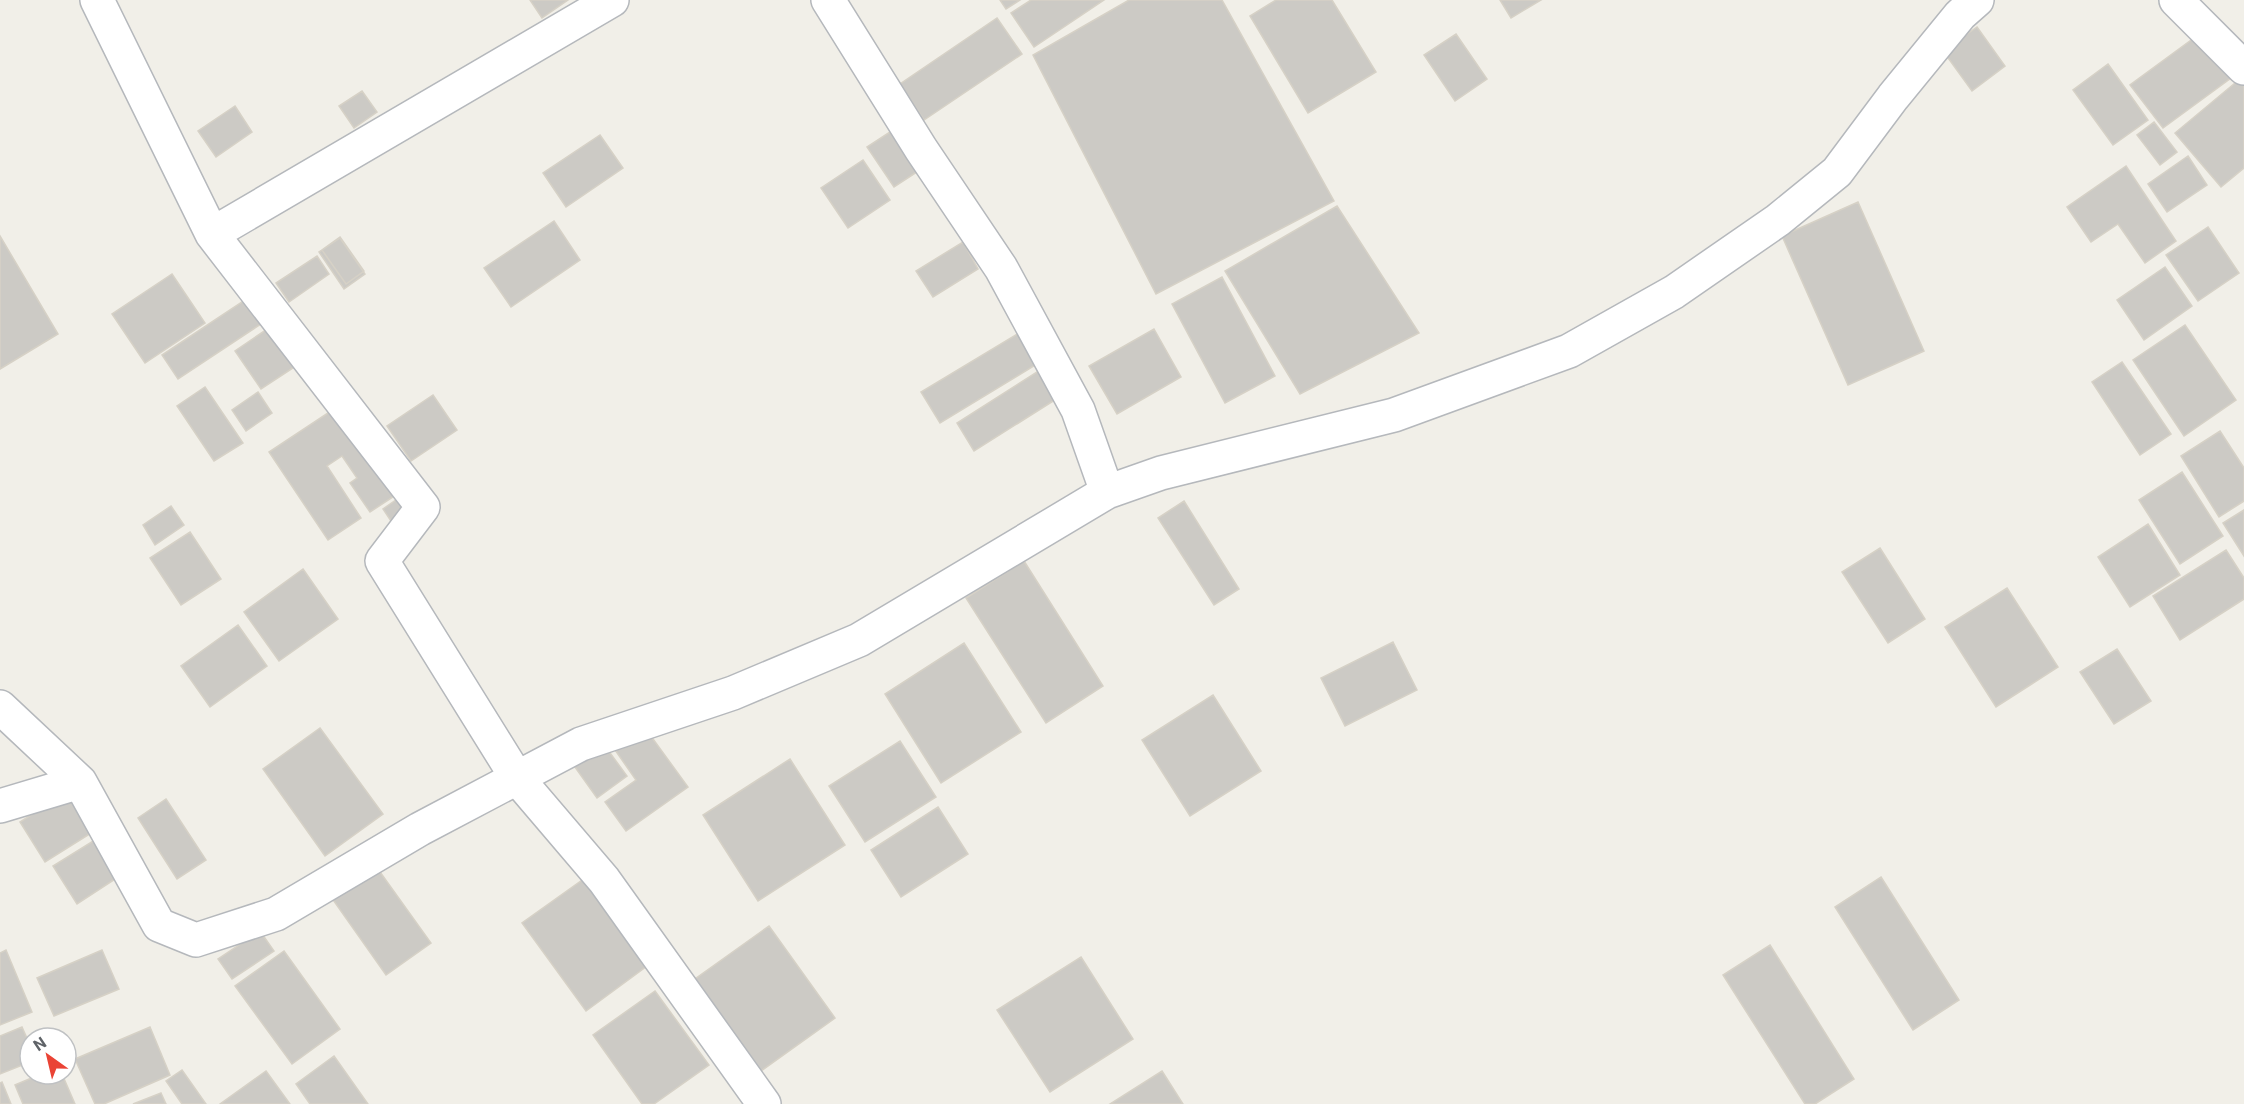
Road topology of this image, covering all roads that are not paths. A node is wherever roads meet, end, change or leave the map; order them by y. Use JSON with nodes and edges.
{"nodes":[{"id":1,"x":97,"y":0,"type":"edge"},
{"id":2,"x":612,"y":0,"type":"edge"},
{"id":3,"x":828,"y":0,"type":"edge"},
{"id":4,"x":1977,"y":0,"type":"edge"},
{"id":5,"x":2176,"y":0,"type":"edge"},
{"id":6,"x":2244,"y":68,"type":"edge"},
{"id":7,"x":212,"y":234,"type":"junction"},
{"id":8,"x":1107,"y":492,"type":"junction"},
{"id":9,"x":0,"y":707,"type":"edge"},
{"id":10,"x":517,"y":778,"type":"junction"},
{"id":11,"x":80,"y":783,"type":"junction"},
{"id":12,"x":0,"y":806,"type":"edge"},
{"id":13,"x":764,"y":1104,"type":"edge"}],
"edges":[{"from":1,"to":7,"type":"street"},
{"from":2,"to":7,"type":"street"},
{"from":3,"to":8,"type":"street"},
{"from":4,"to":8,"type":"street"},
{"from":5,"to":6,"type":"street"},
{"from":7,"to":10,"type":"street"},
{"from":8,"to":10,"type":"street"},
{"from":9,"to":11,"type":"street"},
{"from":10,"to":11,"type":"street"},
{"from":10,"to":13,"type":"street"},
{"from":11,"to":12,"type":"street"}]}
